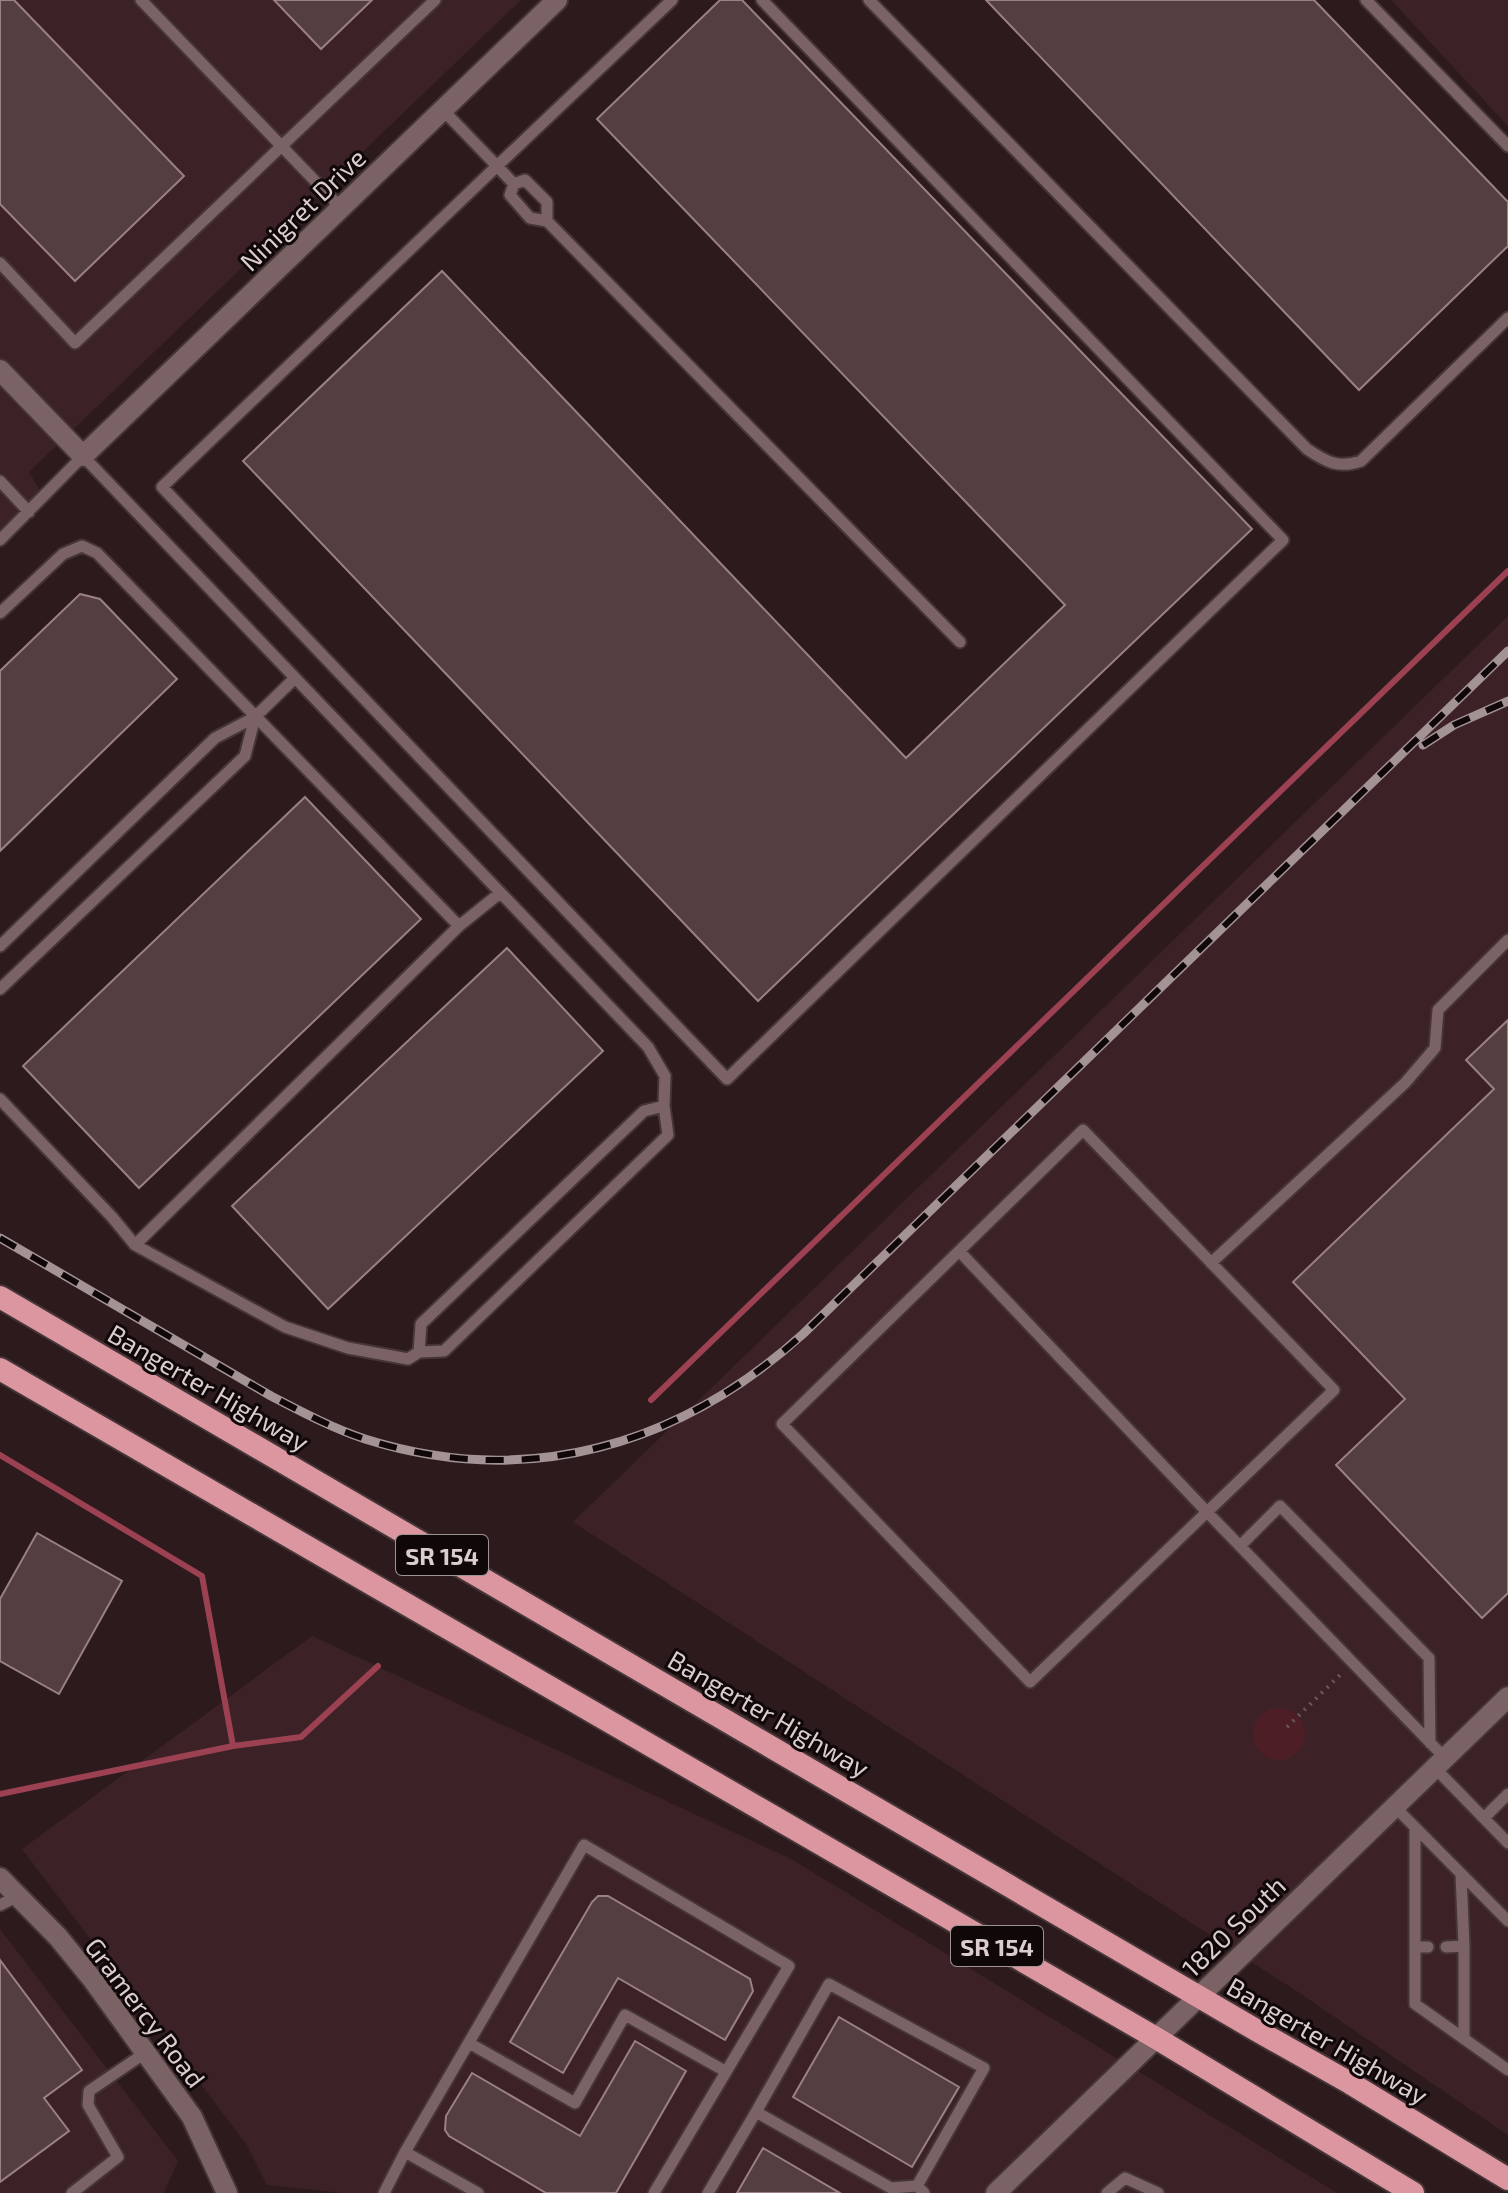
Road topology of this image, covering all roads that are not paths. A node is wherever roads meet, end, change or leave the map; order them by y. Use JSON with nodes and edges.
{"nodes":[{"id":1,"x":141,"y":0,"type":"edge"},
{"id":2,"x":435,"y":0,"type":"edge"},
{"id":3,"x":557,"y":0,"type":"edge"},
{"id":4,"x":672,"y":0,"type":"edge"},
{"id":5,"x":762,"y":0,"type":"edge"},
{"id":6,"x":869,"y":0,"type":"edge"},
{"id":7,"x":1366,"y":0,"type":"edge"},
{"id":8,"x":443,"y":110,"type":"junction"},
{"id":9,"x":1508,"y":146,"type":"edge"},
{"id":10,"x":282,"y":147,"type":"junction"},
{"id":11,"x":497,"y":166,"type":"junction"},
{"id":12,"x":514,"y":184,"type":"junction"},
{"id":13,"x":341,"y":208,"type":"junction"},
{"id":14,"x":547,"y":221,"type":"junction"},
{"id":15,"x":0,"y":263,"type":"edge"},
{"id":16,"x":1508,"y":318,"type":"edge"},
{"id":17,"x":0,"y":370,"type":"edge"},
{"id":18,"x":83,"y":456,"type":"junction"},
{"id":19,"x":0,"y":481,"type":"edge"},
{"id":20,"x":29,"y":512,"type":"junction"},
{"id":21,"x":0,"y":540,"type":"edge"},
{"id":22,"x":0,"y":613,"type":"edge"},
{"id":23,"x":960,"y":642,"type":"dead end"},
{"id":24,"x":295,"y":678,"type":"junction"},
{"id":25,"x":255,"y":717,"type":"junction"},
{"id":26,"x":500,"y":893,"type":"junction"},
{"id":27,"x":459,"y":926,"type":"junction"},
{"id":28,"x":1508,"y":940,"type":"edge"},
{"id":29,"x":0,"y":946,"type":"edge"},
{"id":30,"x":0,"y":989,"type":"edge"},
{"id":31,"x":0,"y":1099,"type":"edge"},
{"id":32,"x":664,"y":1106,"type":"junction"},
{"id":33,"x":135,"y":1245,"type":"junction"},
{"id":34,"x":959,"y":1251,"type":"junction"},
{"id":35,"x":1211,"y":1263,"type":"junction"},
{"id":36,"x":0,"y":1297,"type":"edge"},
{"id":37,"x":419,"y":1352,"type":"junction"},
{"id":38,"x":0,"y":1369,"type":"edge"},
{"id":39,"x":1207,"y":1512,"type":"junction"},
{"id":40,"x":1240,"y":1546,"type":"junction"},
{"id":41,"x":1508,"y":1697,"type":"edge"},
{"id":42,"x":1430,"y":1743,"type":"junction"},
{"id":43,"x":1440,"y":1763,"type":"junction"},
{"id":44,"x":1508,"y":1794,"type":"edge"},
{"id":45,"x":1395,"y":1807,"type":"junction"},
{"id":46,"x":1484,"y":1818,"type":"junction"},
{"id":47,"x":1415,"y":1828,"type":"junction"},
{"id":48,"x":1508,"y":1843,"type":"edge"},
{"id":49,"x":1461,"y":1874,"type":"junction"},
{"id":50,"x":0,"y":1878,"type":"edge"},
{"id":51,"x":9,"y":1901,"type":"edge"},
{"id":52,"x":1508,"y":1921,"type":"edge"},
{"id":53,"x":1464,"y":1946,"type":"junction"},
{"id":54,"x":1415,"y":1947,"type":"junction"},
{"id":55,"x":1428,"y":1947,"type":"dead end"},
{"id":56,"x":1446,"y":1947,"type":"dead end"},
{"id":57,"x":1198,"y":1996,"type":"junction"},
{"id":58,"x":1156,"y":2038,"type":"junction"},
{"id":59,"x":1464,"y":2039,"type":"junction"},
{"id":60,"x":469,"y":2043,"type":"junction"},
{"id":61,"x":145,"y":2053,"type":"junction"},
{"id":62,"x":1508,"y":2070,"type":"edge"},
{"id":63,"x":725,"y":2071,"type":"junction"},
{"id":64,"x":756,"y":2112,"type":"junction"},
{"id":65,"x":405,"y":2152,"type":"junction"},
{"id":66,"x":1508,"y":2179,"type":"edge"},
{"id":67,"x":921,"y":2190,"type":"edge"},
{"id":68,"x":72,"y":2193,"type":"edge"},
{"id":69,"x":227,"y":2193,"type":"edge"},
{"id":70,"x":384,"y":2193,"type":"edge"},
{"id":71,"x":478,"y":2193,"type":"edge"},
{"id":72,"x":654,"y":2193,"type":"edge"},
{"id":73,"x":708,"y":2193,"type":"edge"},
{"id":74,"x":996,"y":2193,"type":"edge"},
{"id":75,"x":1107,"y":2193,"type":"edge"},
{"id":76,"x":1158,"y":2193,"type":"edge"},
{"id":77,"x":1413,"y":2193,"type":"edge"}],
"edges":[{"from":1,"to":10,"type":"lane"},
{"from":2,"to":10,"type":"lane"},
{"from":3,"to":8,"type":"street","name":"Ninigret Drive"},
{"from":4,"to":11,"type":"lane"},
{"from":5,"to":11,"type":"lane"},
{"from":6,"to":16,"type":"lane"},
{"from":7,"to":9,"type":"lane"},
{"from":8,"to":11,"type":"lane"},
{"from":8,"to":13,"type":"street","name":"Ninigret Drive"},
{"from":10,"to":13,"type":"lane"},
{"from":10,"to":15,"type":"lane"},
{"from":11,"to":12,"type":"lane"},
{"from":12,"to":14,"type":"lane"},
{"from":12,"to":14,"type":"lane"},
{"from":13,"to":18,"type":"street","name":"Ninigret Drive"},
{"from":14,"to":23,"type":"lane"},
{"from":17,"to":18,"type":"street"},
{"from":18,"to":20,"type":"lane"},
{"from":18,"to":24,"type":"lane"},
{"from":19,"to":20,"type":"lane"},
{"from":20,"to":21,"type":"lane"},
{"from":22,"to":25,"type":"lane"},
{"from":24,"to":25,"type":"lane"},
{"from":24,"to":26,"type":"lane"},
{"from":25,"to":27,"type":"lane"},
{"from":25,"to":29,"type":"lane"},
{"from":25,"to":30,"type":"lane"},
{"from":26,"to":27,"type":"lane"},
{"from":26,"to":32,"type":"lane"},
{"from":27,"to":33,"type":"lane"},
{"from":28,"to":35,"type":"lane"},
{"from":31,"to":33,"type":"lane"},
{"from":32,"to":37,"type":"lane"},
{"from":32,"to":37,"type":"lane"},
{"from":33,"to":37,"type":"lane"},
{"from":34,"to":35,"type":"lane"},
{"from":34,"to":39,"type":"lane"},
{"from":34,"to":39,"type":"lane"},
{"from":35,"to":39,"type":"lane"},
{"from":36,"to":57,"type":"highway","name":"Bangerter Highway","number":"SR 154"},
{"from":38,"to":58,"type":"highway","number":"SR 154"},
{"from":39,"to":40,"type":"lane"},
{"from":40,"to":42,"type":"lane"},
{"from":40,"to":42,"type":"lane"},
{"from":41,"to":43,"type":"street","name":"1820 South"},
{"from":42,"to":43,"type":"lane"},
{"from":43,"to":45,"type":"street","name":"1820 South"},
{"from":43,"to":46,"type":"lane"},
{"from":44,"to":46,"type":"lane"},
{"from":45,"to":47,"type":"lane"},
{"from":45,"to":57,"type":"street","name":"1820 South"},
{"from":46,"to":48,"type":"lane"},
{"from":47,"to":49,"type":"lane"},
{"from":47,"to":54,"type":"lane"},
{"from":49,"to":52,"type":"lane"},
{"from":49,"to":53,"type":"lane"},
{"from":50,"to":51,"type":"street","name":"Gramercy Road"},
{"from":51,"to":61,"type":"street","name":"Gramercy Road"},
{"from":53,"to":56,"type":"lane"},
{"from":53,"to":59,"type":"lane"},
{"from":54,"to":55,"type":"lane"},
{"from":54,"to":59,"type":"lane"},
{"from":57,"to":58,"type":"street","name":"1820 South"},
{"from":57,"to":66,"type":"highway","name":"Bangerter Highway","number":"SR 154"},
{"from":58,"to":74,"type":"street","name":"1820 South"},
{"from":58,"to":77,"type":"highway","number":"SR 154"},
{"from":59,"to":62,"type":"lane"},
{"from":60,"to":63,"type":"lane"},
{"from":60,"to":63,"type":"lane"},
{"from":60,"to":65,"type":"lane"},
{"from":61,"to":68,"type":"lane"},
{"from":61,"to":69,"type":"street","name":"Gramercy Road"},
{"from":63,"to":72,"type":"lane"},
{"from":64,"to":67,"type":"lane"},
{"from":64,"to":67,"type":"lane"},
{"from":64,"to":73,"type":"lane"},
{"from":65,"to":70,"type":"lane"},
{"from":65,"to":71,"type":"lane"},
{"from":75,"to":76,"type":"lane"}]}
